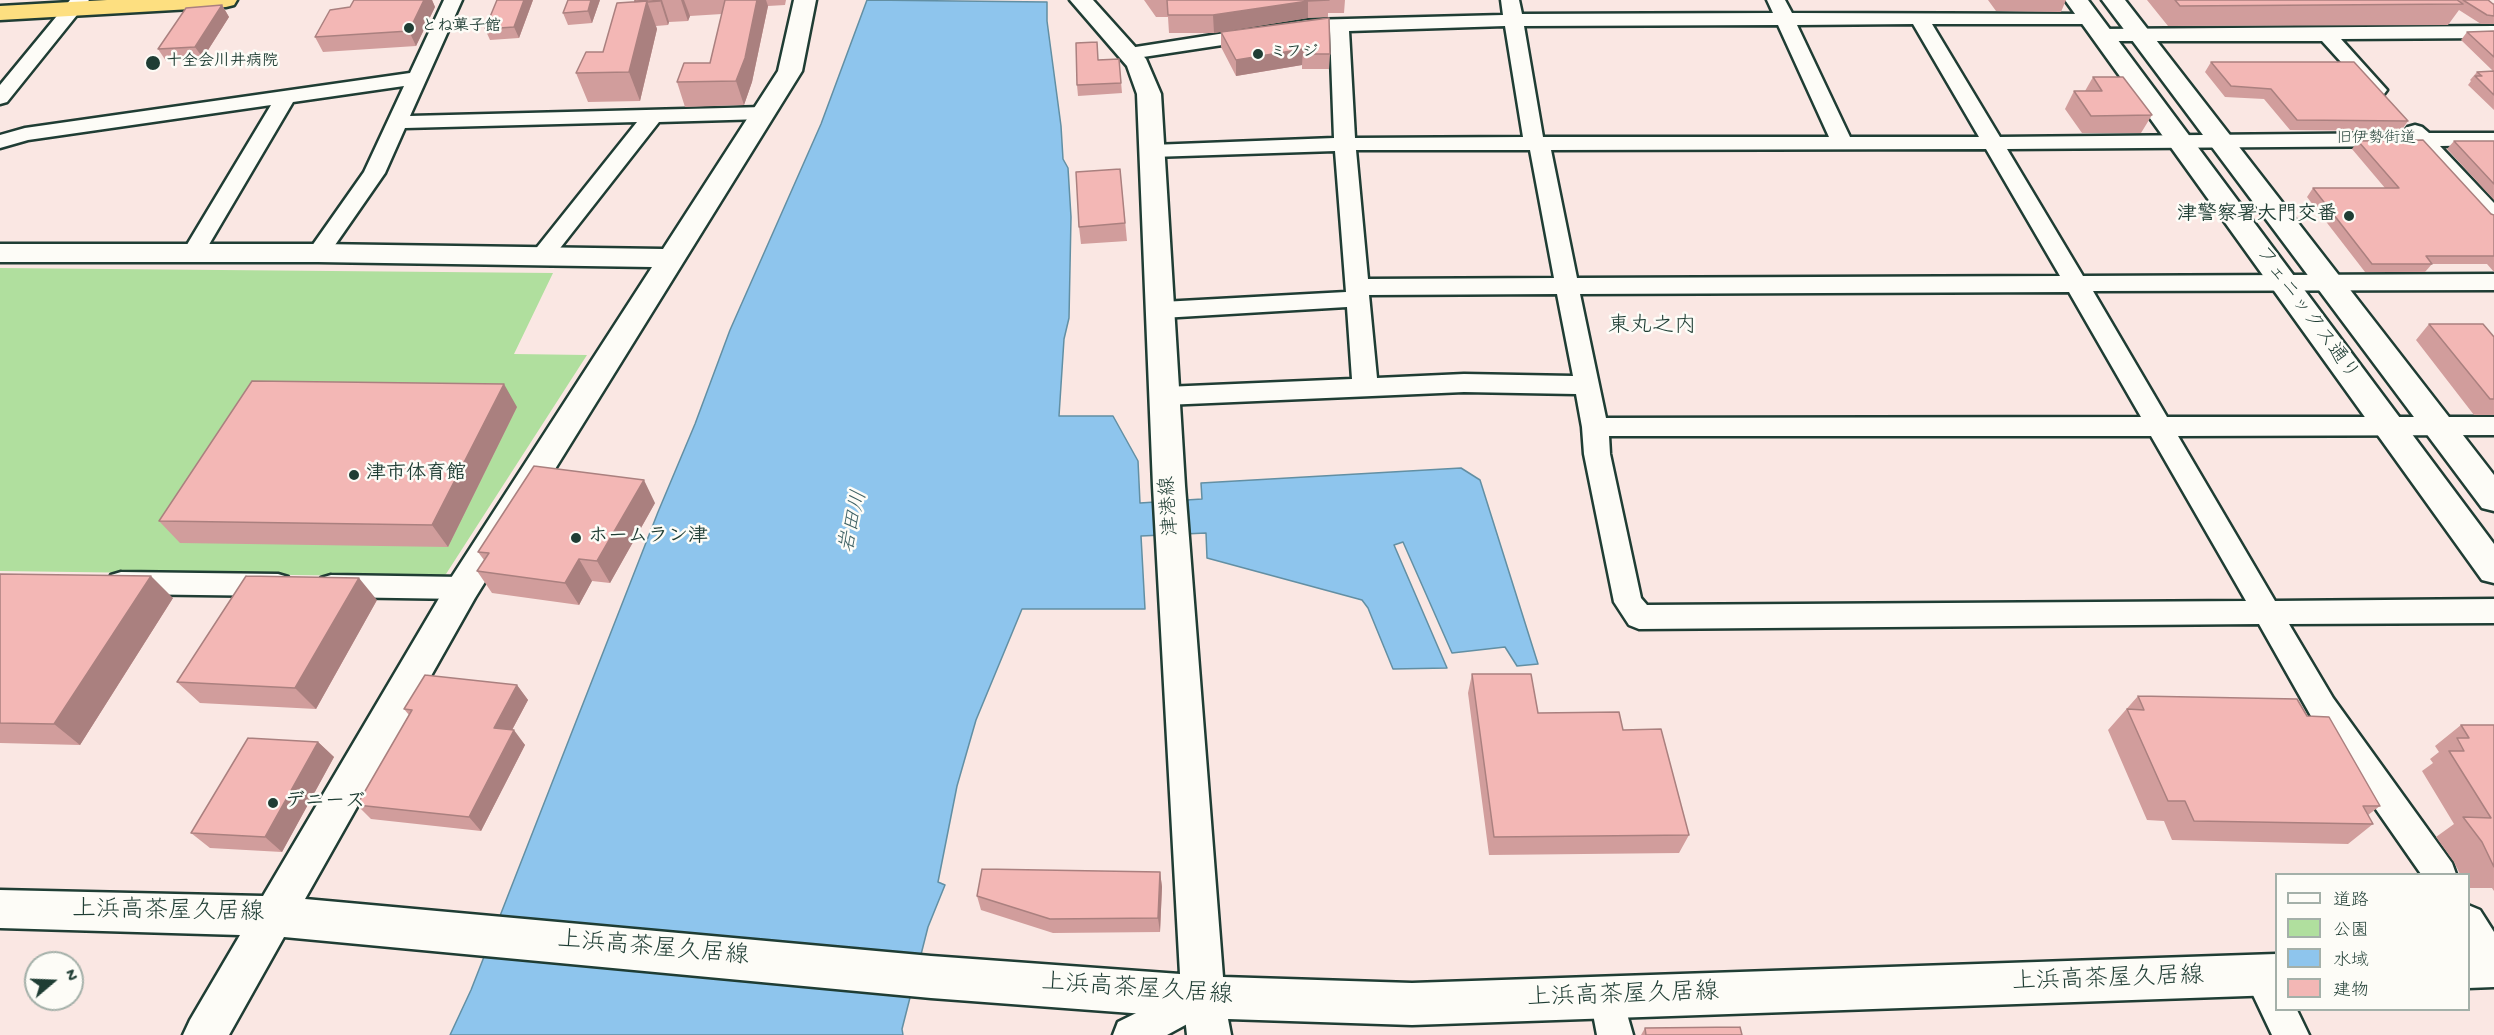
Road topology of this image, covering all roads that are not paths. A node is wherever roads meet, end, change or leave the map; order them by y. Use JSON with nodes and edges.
{"nodes":[{"id":1,"x":226,"y":0,"type":"edge"},
{"id":2,"x":453,"y":0,"type":"edge"},
{"id":3,"x":805,"y":0,"type":"edge"},
{"id":4,"x":1081,"y":0,"type":"edge"},
{"id":5,"x":1510,"y":0,"type":"edge"},
{"id":6,"x":1776,"y":0,"type":"edge"},
{"id":7,"x":2113,"y":0,"type":"edge"},
{"id":8,"x":76,"y":4,"type":"edge"},
{"id":9,"x":0,"y":13,"type":"edge"},
{"id":10,"x":2447,"y":13,"type":"edge"},
{"id":11,"x":1919,"y":18,"type":"junction"},
{"id":12,"x":2089,"y":18,"type":"edge"},
{"id":13,"x":1784,"y":19,"type":"junction"},
{"id":14,"x":1514,"y":20,"type":"junction"},
{"id":15,"x":1339,"y":26,"type":"junction"},
{"id":16,"x":2485,"y":32,"type":"edge"},
{"id":17,"x":2139,"y":34,"type":"junction"},
{"id":18,"x":2327,"y":35,"type":"junction"},
{"id":19,"x":1130,"y":53,"type":"junction"},
{"id":20,"x":417,"y":78,"type":"junction"},
{"id":21,"x":286,"y":96,"type":"junction"},
{"id":22,"x":0,"y":98,"type":"edge"},
{"id":23,"x":764,"y":113,"type":"junction"},
{"id":24,"x":653,"y":116,"type":"junction"},
{"id":25,"x":397,"y":122,"type":"junction"},
{"id":26,"x":2423,"y":139,"type":"junction"},
{"id":27,"x":2494,"y":139,"type":"edge"},
{"id":28,"x":2179,"y":141,"type":"junction"},
{"id":29,"x":2221,"y":141,"type":"junction"},
{"id":30,"x":0,"y":142,"type":"edge"},
{"id":31,"x":1842,"y":142,"type":"junction"},
{"id":32,"x":1536,"y":143,"type":"junction"},
{"id":33,"x":1993,"y":143,"type":"junction"},
{"id":34,"x":1346,"y":144,"type":"junction"},
{"id":35,"x":1152,"y":151,"type":"junction"},
{"id":36,"x":2494,"y":216,"type":"edge"},
{"id":37,"x":0,"y":253,"type":"edge"},
{"id":38,"x":193,"y":253,"type":"junction"},
{"id":39,"x":318,"y":253,"type":"junction"},
{"id":40,"x":542,"y":256,"type":"junction"},
{"id":41,"x":669,"y":258,"type":"junction"},
{"id":42,"x":2283,"y":282,"type":"junction"},
{"id":43,"x":2329,"y":282,"type":"junction"},
{"id":44,"x":2494,"y":282,"type":"edge"},
{"id":45,"x":2076,"y":283,"type":"junction"},
{"id":46,"x":1566,"y":286,"type":"junction"},
{"id":47,"x":1357,"y":293,"type":"junction"},
{"id":48,"x":1162,"y":310,"type":"junction"},
{"id":49,"x":1586,"y":385,"type":"junction"},
{"id":50,"x":1365,"y":387,"type":"junction"},
{"id":51,"x":1165,"y":396,"type":"junction"},
{"id":52,"x":2494,"y":426,"type":"edge"},
{"id":53,"x":2159,"y":427,"type":"junction"},
{"id":54,"x":2389,"y":427,"type":"junction"},
{"id":55,"x":2438,"y":427,"type":"junction"},
{"id":56,"x":1595,"y":428,"type":"junction"},
{"id":57,"x":2494,"y":500,"type":"edge"},
{"id":58,"x":2494,"y":570,"type":"edge"},
{"id":59,"x":95,"y":582,"type":"edge"},
{"id":60,"x":463,"y":588,"type":"junction"},
{"id":61,"x":2268,"y":611,"type":"junction"},
{"id":62,"x":2494,"y":611,"type":"edge"},
{"id":63,"x":2439,"y":873,"type":"edge"},
{"id":64,"x":0,"y":909,"type":"edge"},
{"id":65,"x":273,"y":916,"type":"junction"},
{"id":66,"x":2470,"y":923,"type":"edge"},
{"id":67,"x":2494,"y":962,"type":"edge"},
{"id":68,"x":2494,"y":967,"type":"edge"},
{"id":69,"x":2470,"y":968,"type":"edge"},
{"id":70,"x":2273,"y":992,"type":"edge"},
{"id":71,"x":2281,"y":1011,"type":"edge"},
{"id":72,"x":1206,"y":1016,"type":"edge"},
{"id":73,"x":1611,"y":1017,"type":"edge"},
{"id":74,"x":206,"y":1035,"type":"edge"},
{"id":75,"x":1131,"y":1035,"type":"edge"},
{"id":76,"x":2291,"y":1035,"type":"edge"}],
"edges":[{"from":1,"to":8,"type":"highway"},
{"from":2,"to":20,"type":"street"},
{"from":3,"to":23,"type":"street"},
{"from":4,"to":19,"type":"street","name":"津港線"},
{"from":5,"to":14,"type":"street"},
{"from":6,"to":13,"type":"street"},
{"from":7,"to":17,"type":"street","name":"フェニックス通り"},
{"from":8,"to":9,"type":"highway"},
{"from":8,"to":22,"type":"street"},
{"from":10,"to":16,"type":"street"},
{"from":11,"to":12,"type":"street"},
{"from":11,"to":13,"type":"street"},
{"from":11,"to":33,"type":"street"},
{"from":12,"to":17,"type":"street"},
{"from":12,"to":28,"type":"street","name":"フェニックス通り"},
{"from":13,"to":14,"type":"street"},
{"from":13,"to":31,"type":"street"},
{"from":14,"to":15,"type":"street"},
{"from":14,"to":32,"type":"street"},
{"from":15,"to":19,"type":"street"},
{"from":15,"to":34,"type":"street"},
{"from":16,"to":18,"type":"street"},
{"from":17,"to":18,"type":"street"},
{"from":17,"to":29,"type":"street","name":"フェニックス通り"},
{"from":18,"to":26,"type":"street"},
{"from":19,"to":35,"type":"street","name":"津港線"},
{"from":20,"to":21,"type":"street"},
{"from":20,"to":25,"type":"street"},
{"from":21,"to":30,"type":"street"},
{"from":21,"to":38,"type":"street"},
{"from":23,"to":24,"type":"street"},
{"from":23,"to":41,"type":"street"},
{"from":24,"to":25,"type":"street"},
{"from":24,"to":40,"type":"street"},
{"from":25,"to":39,"type":"street"},
{"from":26,"to":27,"type":"street","name":"旧伊勢街道"},
{"from":26,"to":29,"type":"street","name":"旧伊勢街道"},
{"from":26,"to":36,"type":"street"},
{"from":28,"to":29,"type":"street","name":"旧伊勢街道"},
{"from":28,"to":33,"type":"street","name":"旧伊勢街道"},
{"from":28,"to":42,"type":"street","name":"フェニックス通り"},
{"from":29,"to":43,"type":"street","name":"フェニックス通り"},
{"from":31,"to":32,"type":"street","name":"旧伊勢街道"},
{"from":31,"to":33,"type":"street","name":"旧伊勢街道"},
{"from":32,"to":34,"type":"street","name":"旧伊勢街道"},
{"from":32,"to":46,"type":"street"},
{"from":33,"to":45,"type":"street"},
{"from":34,"to":35,"type":"street","name":"旧伊勢街道"},
{"from":34,"to":47,"type":"street"},
{"from":35,"to":48,"type":"street","name":"津港線"},
{"from":37,"to":38,"type":"street"},
{"from":38,"to":39,"type":"street"},
{"from":39,"to":40,"type":"street"},
{"from":40,"to":41,"type":"street"},
{"from":41,"to":60,"type":"street"},
{"from":42,"to":43,"type":"street"},
{"from":42,"to":45,"type":"street"},
{"from":42,"to":54,"type":"street","name":"フェニックス通り"},
{"from":43,"to":44,"type":"street"},
{"from":43,"to":55,"type":"street","name":"フェニックス通り"},
{"from":45,"to":46,"type":"street"},
{"from":45,"to":53,"type":"street"},
{"from":46,"to":47,"type":"street"},
{"from":46,"to":49,"type":"street"},
{"from":47,"to":48,"type":"street"},
{"from":47,"to":50,"type":"street"},
{"from":48,"to":51,"type":"street","name":"津港線"},
{"from":49,"to":50,"type":"street"},
{"from":49,"to":56,"type":"street"},
{"from":50,"to":51,"type":"street"},
{"from":51,"to":72,"type":"street","name":"津港線"},
{"from":52,"to":55,"type":"street"},
{"from":53,"to":54,"type":"street"},
{"from":53,"to":56,"type":"street"},
{"from":53,"to":61,"type":"street"},
{"from":54,"to":55,"type":"street"},
{"from":54,"to":58,"type":"street","name":"フェニックス通り"},
{"from":55,"to":57,"type":"street","name":"フェニックス通り"},
{"from":56,"to":61,"type":"street"},
{"from":59,"to":60,"type":"street"},
{"from":60,"to":65,"type":"street"},
{"from":61,"to":62,"type":"street"},
{"from":61,"to":63,"type":"street"},
{"from":64,"to":65,"type":"street","name":"上浜高茶屋久居線"},
{"from":65,"to":72,"type":"street","name":"上浜高茶屋久居線"},
{"from":65,"to":74,"type":"street"},
{"from":66,"to":67,"type":"street"},
{"from":68,"to":69,"type":"street"},
{"from":70,"to":73,"type":"street","name":"上浜高茶屋久居線"},
{"from":71,"to":76,"type":"street"},
{"from":72,"to":73,"type":"street","name":"上浜高茶屋久居線"},
{"from":72,"to":75,"type":"street"}]}
